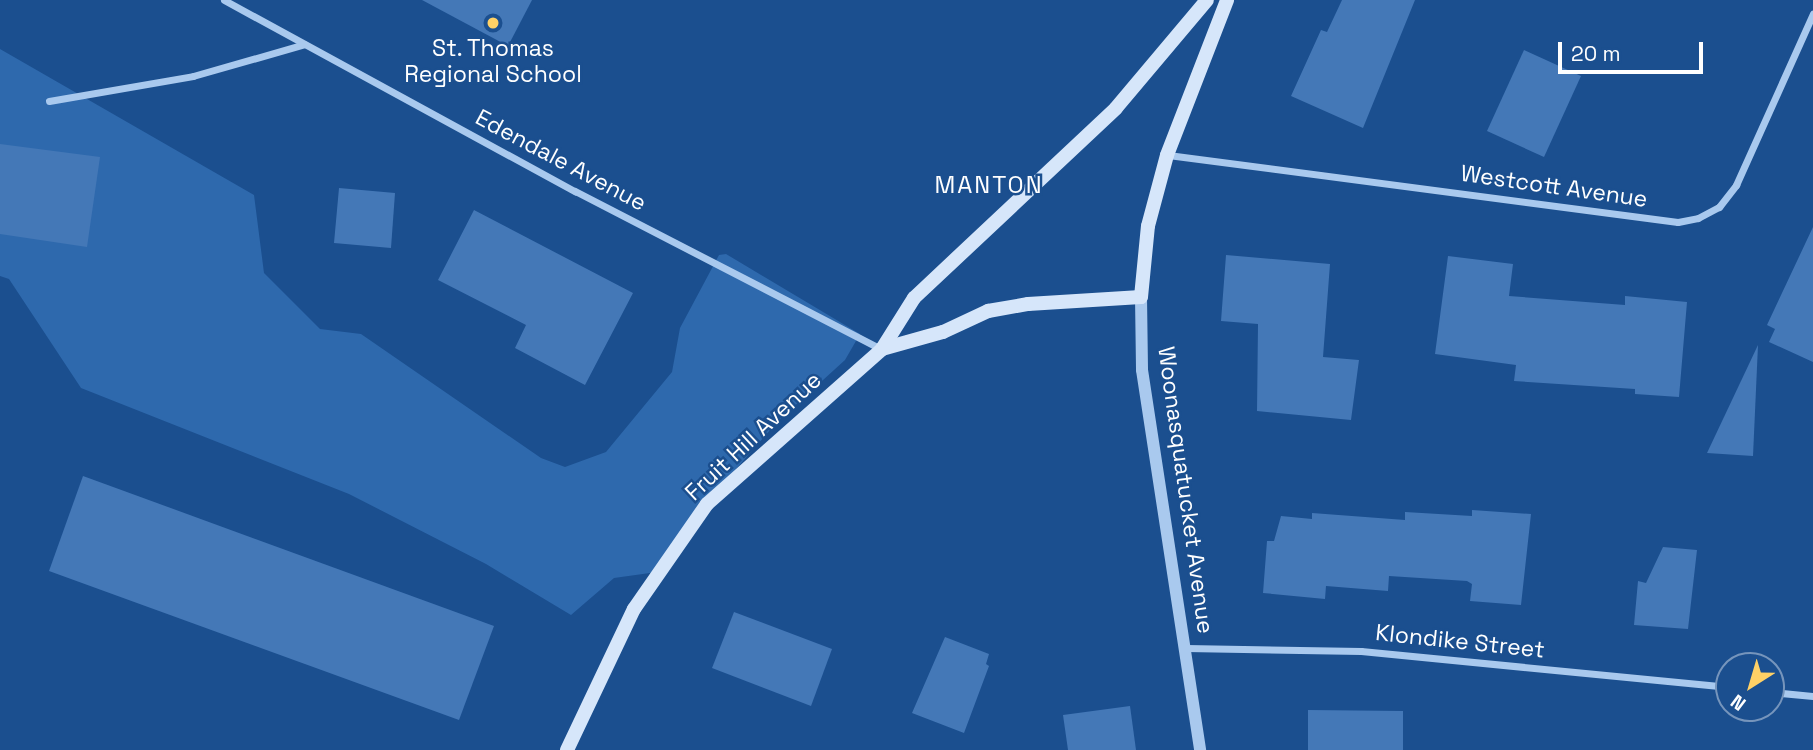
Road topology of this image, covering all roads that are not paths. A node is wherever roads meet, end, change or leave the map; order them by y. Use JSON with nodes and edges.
{"nodes":[{"id":1,"x":224,"y":0,"type":"edge"},
{"id":2,"x":1207,"y":0,"type":"edge"},
{"id":3,"x":1227,"y":0,"type":"edge"},
{"id":4,"x":1813,"y":14,"type":"edge"},
{"id":5,"x":305,"y":44,"type":"junction"},
{"id":6,"x":49,"y":101,"type":"dead end"},
{"id":7,"x":1167,"y":155,"type":"junction"},
{"id":8,"x":1141,"y":297,"type":"junction"},
{"id":9,"x":882,"y":349,"type":"junction"},
{"id":10,"x":1186,"y":648,"type":"junction"},
{"id":11,"x":1715,"y":686,"type":"edge"},
{"id":12,"x":1785,"y":693,"type":"edge"},
{"id":13,"x":1813,"y":696,"type":"edge"},
{"id":14,"x":567,"y":750,"type":"edge"},
{"id":15,"x":1200,"y":750,"type":"edge"}],
"edges":[{"from":1,"to":5,"type":"street","name":"Edendale Avenue"},
{"from":2,"to":9,"type":"main road","name":"Fruit Hill Avenue"},
{"from":3,"to":7,"type":"main road"},
{"from":4,"to":7,"type":"street","name":"Westcott Avenue"},
{"from":5,"to":6,"type":"street"},
{"from":5,"to":9,"type":"street","name":"Edendale Avenue"},
{"from":7,"to":8,"type":"main road","name":"Woonasquatucket Avenue"},
{"from":8,"to":9,"type":"main road","name":"Fruit Hill Avenue"},
{"from":8,"to":10,"type":"street","name":"Woonasquatucket Avenue"},
{"from":9,"to":14,"type":"main road","name":"Fruit Hill Avenue"},
{"from":10,"to":11,"type":"street","name":"Klondike Street"},
{"from":10,"to":15,"type":"street","name":"Woonasquatucket Avenue"},
{"from":12,"to":13,"type":"street"}]}
